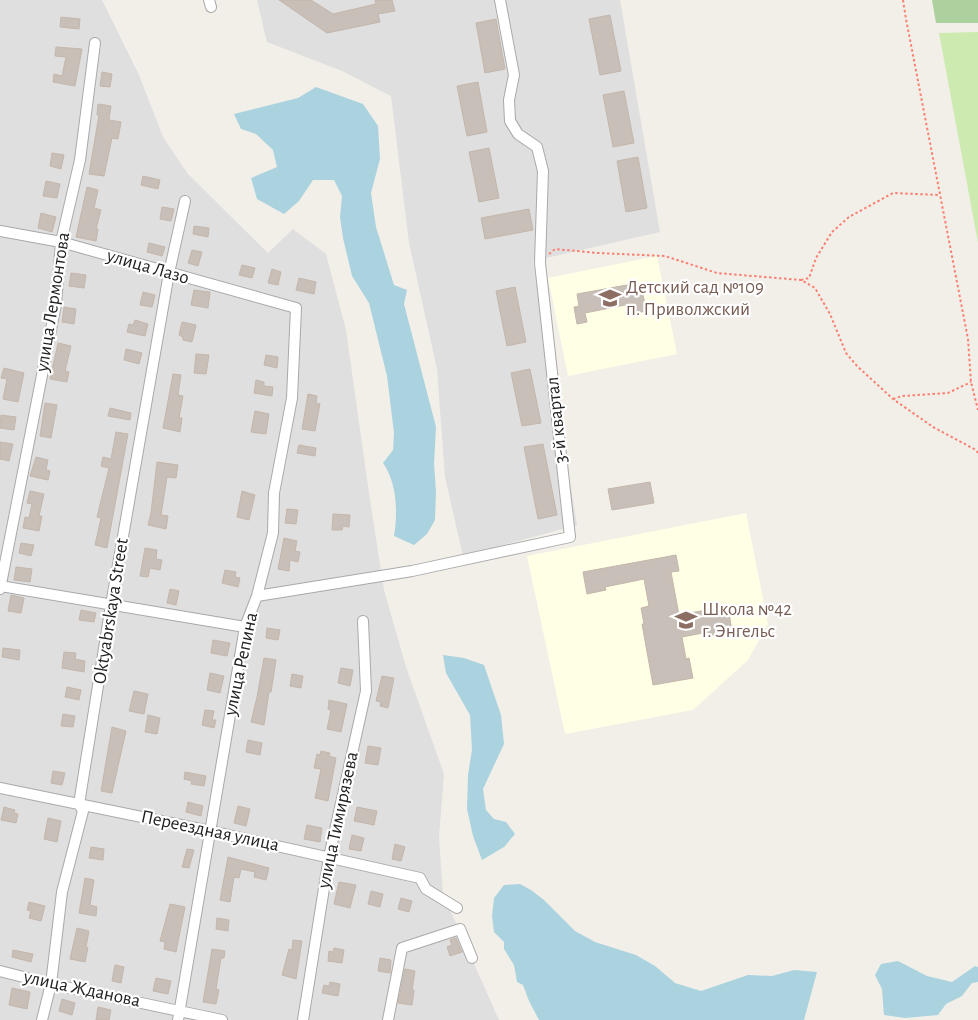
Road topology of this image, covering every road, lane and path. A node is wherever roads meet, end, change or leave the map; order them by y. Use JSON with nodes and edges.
{"nodes":[{"id":1,"x":500,"y":0,"type":"edge"},
{"id":2,"x":903,"y":0,"type":"edge"},
{"id":3,"x":95,"y":43,"type":"dead end"},
{"id":4,"x":940,"y":196,"type":"junction"},
{"id":5,"x":185,"y":202,"type":"dead end"},
{"id":6,"x":0,"y":232,"type":"edge"},
{"id":7,"x":60,"y":242,"type":"junction"},
{"id":8,"x":540,"y":263,"type":"junction"},
{"id":9,"x":169,"y":273,"type":"junction"},
{"id":10,"x":801,"y":280,"type":"junction"},
{"id":11,"x":296,"y":308,"type":"joint"},
{"id":12,"x":971,"y":382,"type":"junction"},
{"id":13,"x":892,"y":399,"type":"junction"},
{"id":14,"x":978,"y":410,"type":"edge"},
{"id":15,"x":978,"y":453,"type":"edge"},
{"id":16,"x":0,"y":587,"type":"edge"},
{"id":17,"x":257,"y":596,"type":"junction"},
{"id":18,"x":111,"y":604,"type":"junction"},
{"id":19,"x":363,"y":621,"type":"dead end"},
{"id":20,"x":245,"y":627,"type":"junction"},
{"id":21,"x":0,"y":788,"type":"edge"},
{"id":22,"x":80,"y":804,"type":"junction"},
{"id":23,"x":210,"y":831,"type":"junction"},
{"id":24,"x":329,"y":857,"type":"junction"},
{"id":25,"x":457,"y":908,"type":"dead end"},
{"id":26,"x":472,"y":958,"type":"dead end"},
{"id":27,"x":0,"y":971,"type":"edge"},
{"id":28,"x":51,"y":984,"type":"junction"},
{"id":29,"x":179,"y":1015,"type":"edge"},
{"id":30,"x":42,"y":1020,"type":"edge"},
{"id":31,"x":222,"y":1020,"type":"edge"},
{"id":32,"x":303,"y":1020,"type":"edge"},
{"id":33,"x":388,"y":1020,"type":"edge"}],
"edges":[{"from":1,"to":8,"type":"street","name":"3-й квартал"},
{"from":2,"to":4,"type":"path"},
{"from":3,"to":7,"type":"street","name":"улица Лермонтова"},
{"from":4,"to":10,"type":"path"},
{"from":4,"to":12,"type":"path"},
{"from":5,"to":9,"type":"street","name":"Oktyabrskaya Street"},
{"from":6,"to":7,"type":"street","name":"улица Лазо"},
{"from":7,"to":9,"type":"street","name":"улица Лазо"},
{"from":7,"to":16,"type":"street","name":"улица Лермонтова"},
{"from":8,"to":10,"type":"path"},
{"from":8,"to":17,"type":"street","name":"3-й квартал"},
{"from":9,"to":11,"type":"street","name":"улица Лазо"},
{"from":9,"to":18,"type":"street","name":"Oktyabrskaya Street"},
{"from":10,"to":13,"type":"path"},
{"from":11,"to":17,"type":"street","name":"улица Репина"},
{"from":12,"to":13,"type":"path"},
{"from":12,"to":14,"type":"path"},
{"from":13,"to":15,"type":"path"},
{"from":16,"to":18,"type":"street"},
{"from":17,"to":20,"type":"street","name":"улица Репина"},
{"from":18,"to":20,"type":"street"},
{"from":18,"to":22,"type":"street","name":"Oktyabrskaya Street"},
{"from":19,"to":24,"type":"street","name":"улица Тимирязева"},
{"from":20,"to":23,"type":"street","name":"улица Репина"},
{"from":21,"to":22,"type":"street","name":"Переездная улица"},
{"from":22,"to":23,"type":"street","name":"Переездная улица"},
{"from":22,"to":28,"type":"street","name":"Oktyabrskaya Street"},
{"from":23,"to":24,"type":"street","name":"Переездная улица"},
{"from":23,"to":29,"type":"street","name":"улица Репина"},
{"from":24,"to":25,"type":"street","name":"Переездная улица"},
{"from":24,"to":32,"type":"street","name":"улица Тимирязева"},
{"from":26,"to":33,"type":"street"},
{"from":27,"to":28,"type":"street","name":"улица Жданова"},
{"from":28,"to":29,"type":"street","name":"улица Жданова"},
{"from":28,"to":30,"type":"street","name":"Oktyabrskaya Street"},
{"from":29,"to":31,"type":"street","name":"улица Жданова"}]}
